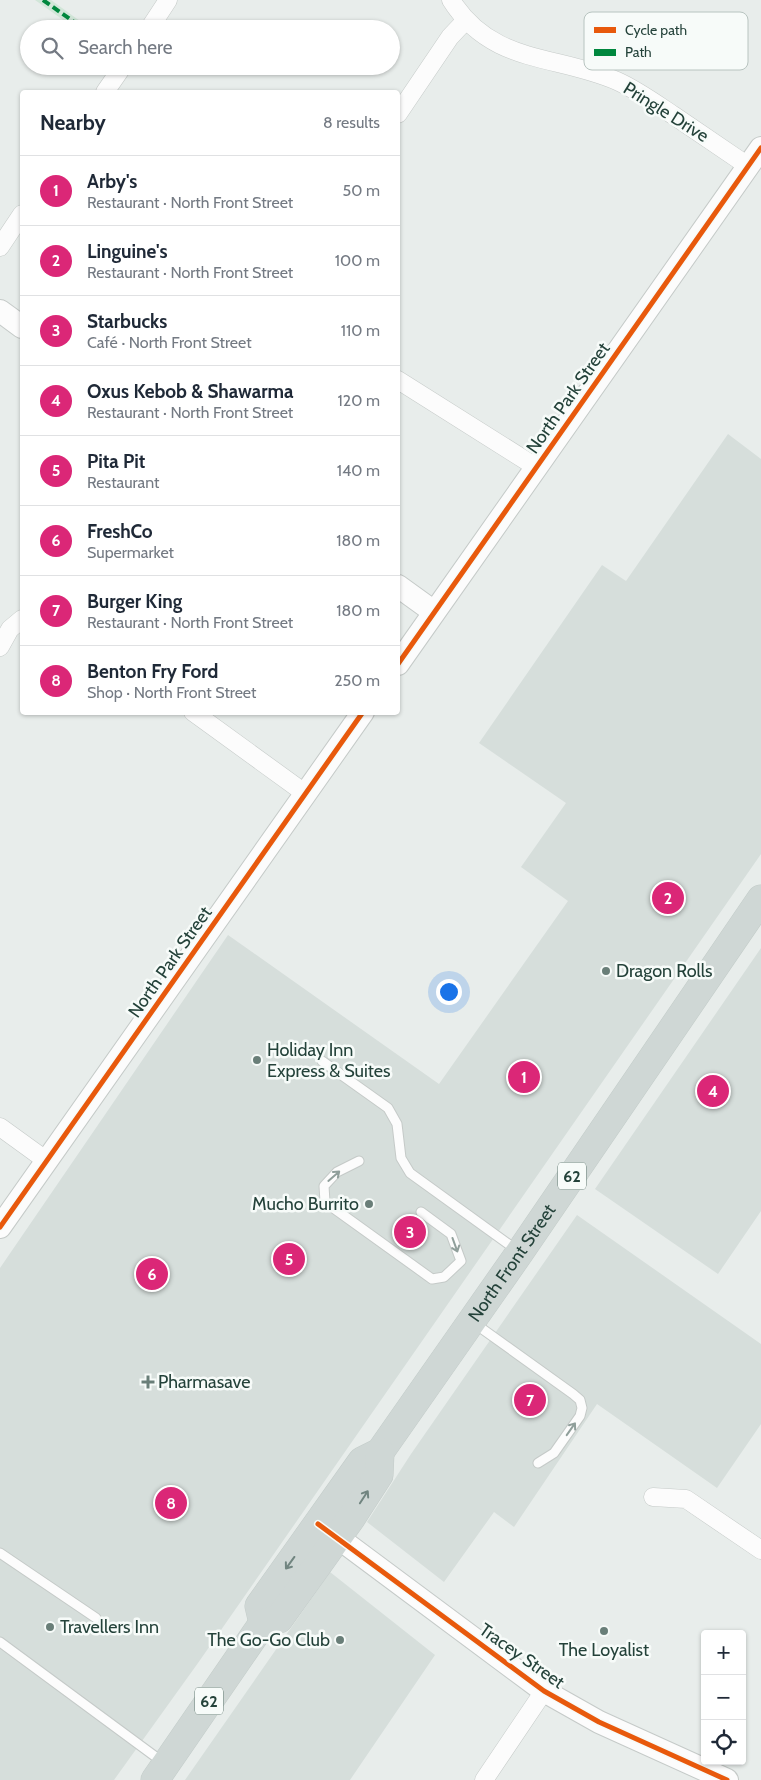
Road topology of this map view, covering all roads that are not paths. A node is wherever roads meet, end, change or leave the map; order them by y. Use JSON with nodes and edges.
{"nodes":[{"id":1,"x":168,"y":0,"type":"edge"},
{"id":2,"x":451,"y":0,"type":"edge"},
{"id":3,"x":155,"y":20,"type":"edge"},
{"id":4,"x":466,"y":20,"type":"junction"},
{"id":5,"x":117,"y":75,"type":"edge"},
{"id":6,"x":106,"y":90,"type":"edge"},
{"id":7,"x":400,"y":111,"type":"edge"},
{"id":8,"x":761,"y":148,"type":"edge"},
{"id":9,"x":748,"y":166,"type":"junction"},
{"id":10,"x":20,"y":217,"type":"edge"},
{"id":11,"x":0,"y":246,"type":"edge"},
{"id":12,"x":0,"y":311,"type":"edge"},
{"id":13,"x":20,"y":326,"type":"edge"},
{"id":14,"x":400,"y":381,"type":"edge"},
{"id":15,"x":536,"y":467,"type":"junction"},
{"id":16,"x":400,"y":587,"type":"edge"},
{"id":17,"x":434,"y":612,"type":"junction"},
{"id":18,"x":20,"y":621,"type":"edge"},
{"id":19,"x":0,"y":647,"type":"edge"},
{"id":20,"x":400,"y":661,"type":"edge"},
{"id":21,"x":197,"y":715,"type":"edge"},
{"id":22,"x":361,"y":715,"type":"edge"},
{"id":23,"x":306,"y":794,"type":"junction"},
{"id":24,"x":761,"y":900,"type":"edge"},
{"id":25,"x":322,"y":1061,"type":"dead end"},
{"id":26,"x":0,"y":1127,"type":"edge"},
{"id":27,"x":47,"y":1161,"type":"junction"},
{"id":28,"x":359,"y":1161,"type":"dead end"},
{"id":29,"x":421,"y":1212,"type":"dead end"},
{"id":30,"x":0,"y":1227,"type":"edge"},
{"id":31,"x":520,"y":1252,"type":"junction"},
{"id":32,"x":471,"y":1321,"type":"junction"},
{"id":33,"x":538,"y":1463,"type":"dead end"},
{"id":34,"x":653,"y":1497,"type":"dead end"},
{"id":35,"x":328,"y":1531,"type":"junction"},
{"id":36,"x":761,"y":1550,"type":"edge"},
{"id":37,"x":0,"y":1553,"type":"edge"},
{"id":38,"x":96,"y":1618,"type":"dead end"},
{"id":39,"x":0,"y":1642,"type":"edge"},
{"id":40,"x":544,"y":1691,"type":"junction"},
{"id":41,"x":163,"y":1773,"type":"edge"},
{"id":42,"x":484,"y":1780,"type":"edge"},
{"id":43,"x":727,"y":1780,"type":"edge"}],
"edges":[{"from":1,"to":3,"type":"street"},
{"from":2,"to":4,"type":"street","name":"Pringle Drive"},
{"from":4,"to":7,"type":"street"},
{"from":4,"to":9,"type":"street","name":"Pringle Drive"},
{"from":5,"to":6,"type":"street"},
{"from":8,"to":9,"type":"street","name":"North Park Street"},
{"from":9,"to":15,"type":"street","name":"North Park Street"},
{"from":10,"to":11,"type":"street"},
{"from":12,"to":13,"type":"street"},
{"from":14,"to":15,"type":"street"},
{"from":15,"to":17,"type":"street","name":"North Park Street"},
{"from":16,"to":17,"type":"street"},
{"from":17,"to":20,"type":"street","name":"North Park Street"},
{"from":18,"to":19,"type":"street"},
{"from":21,"to":23,"type":"street"},
{"from":22,"to":23,"type":"street","name":"North Park Street"},
{"from":23,"to":27,"type":"street","name":"North Park Street"},
{"from":24,"to":31,"type":"main road","name":"North Front Street","number":"62"},
{"from":25,"to":31,"type":"lane"},
{"from":26,"to":27,"type":"street"},
{"from":27,"to":30,"type":"street","name":"North Park Street"},
{"from":29,"to":28,"type":"lane","one_way":true},
{"from":31,"to":32,"type":"main road","name":"North Front Street","number":"62"},
{"from":33,"to":32,"type":"lane","one_way":true},
{"from":32,"to":35,"type":"main road","name":"North Front Street","number":"62"},
{"from":34,"to":36,"type":"street"},
{"from":35,"to":40,"type":"street","name":"Tracey Street"},
{"from":35,"to":41,"type":"main road","name":"North Front Street","number":"62"},
{"from":37,"to":38,"type":"lane"},
{"from":39,"to":41,"type":"lane"},
{"from":40,"to":42,"type":"street"},
{"from":40,"to":43,"type":"street","name":"Tracey Street"}]}
